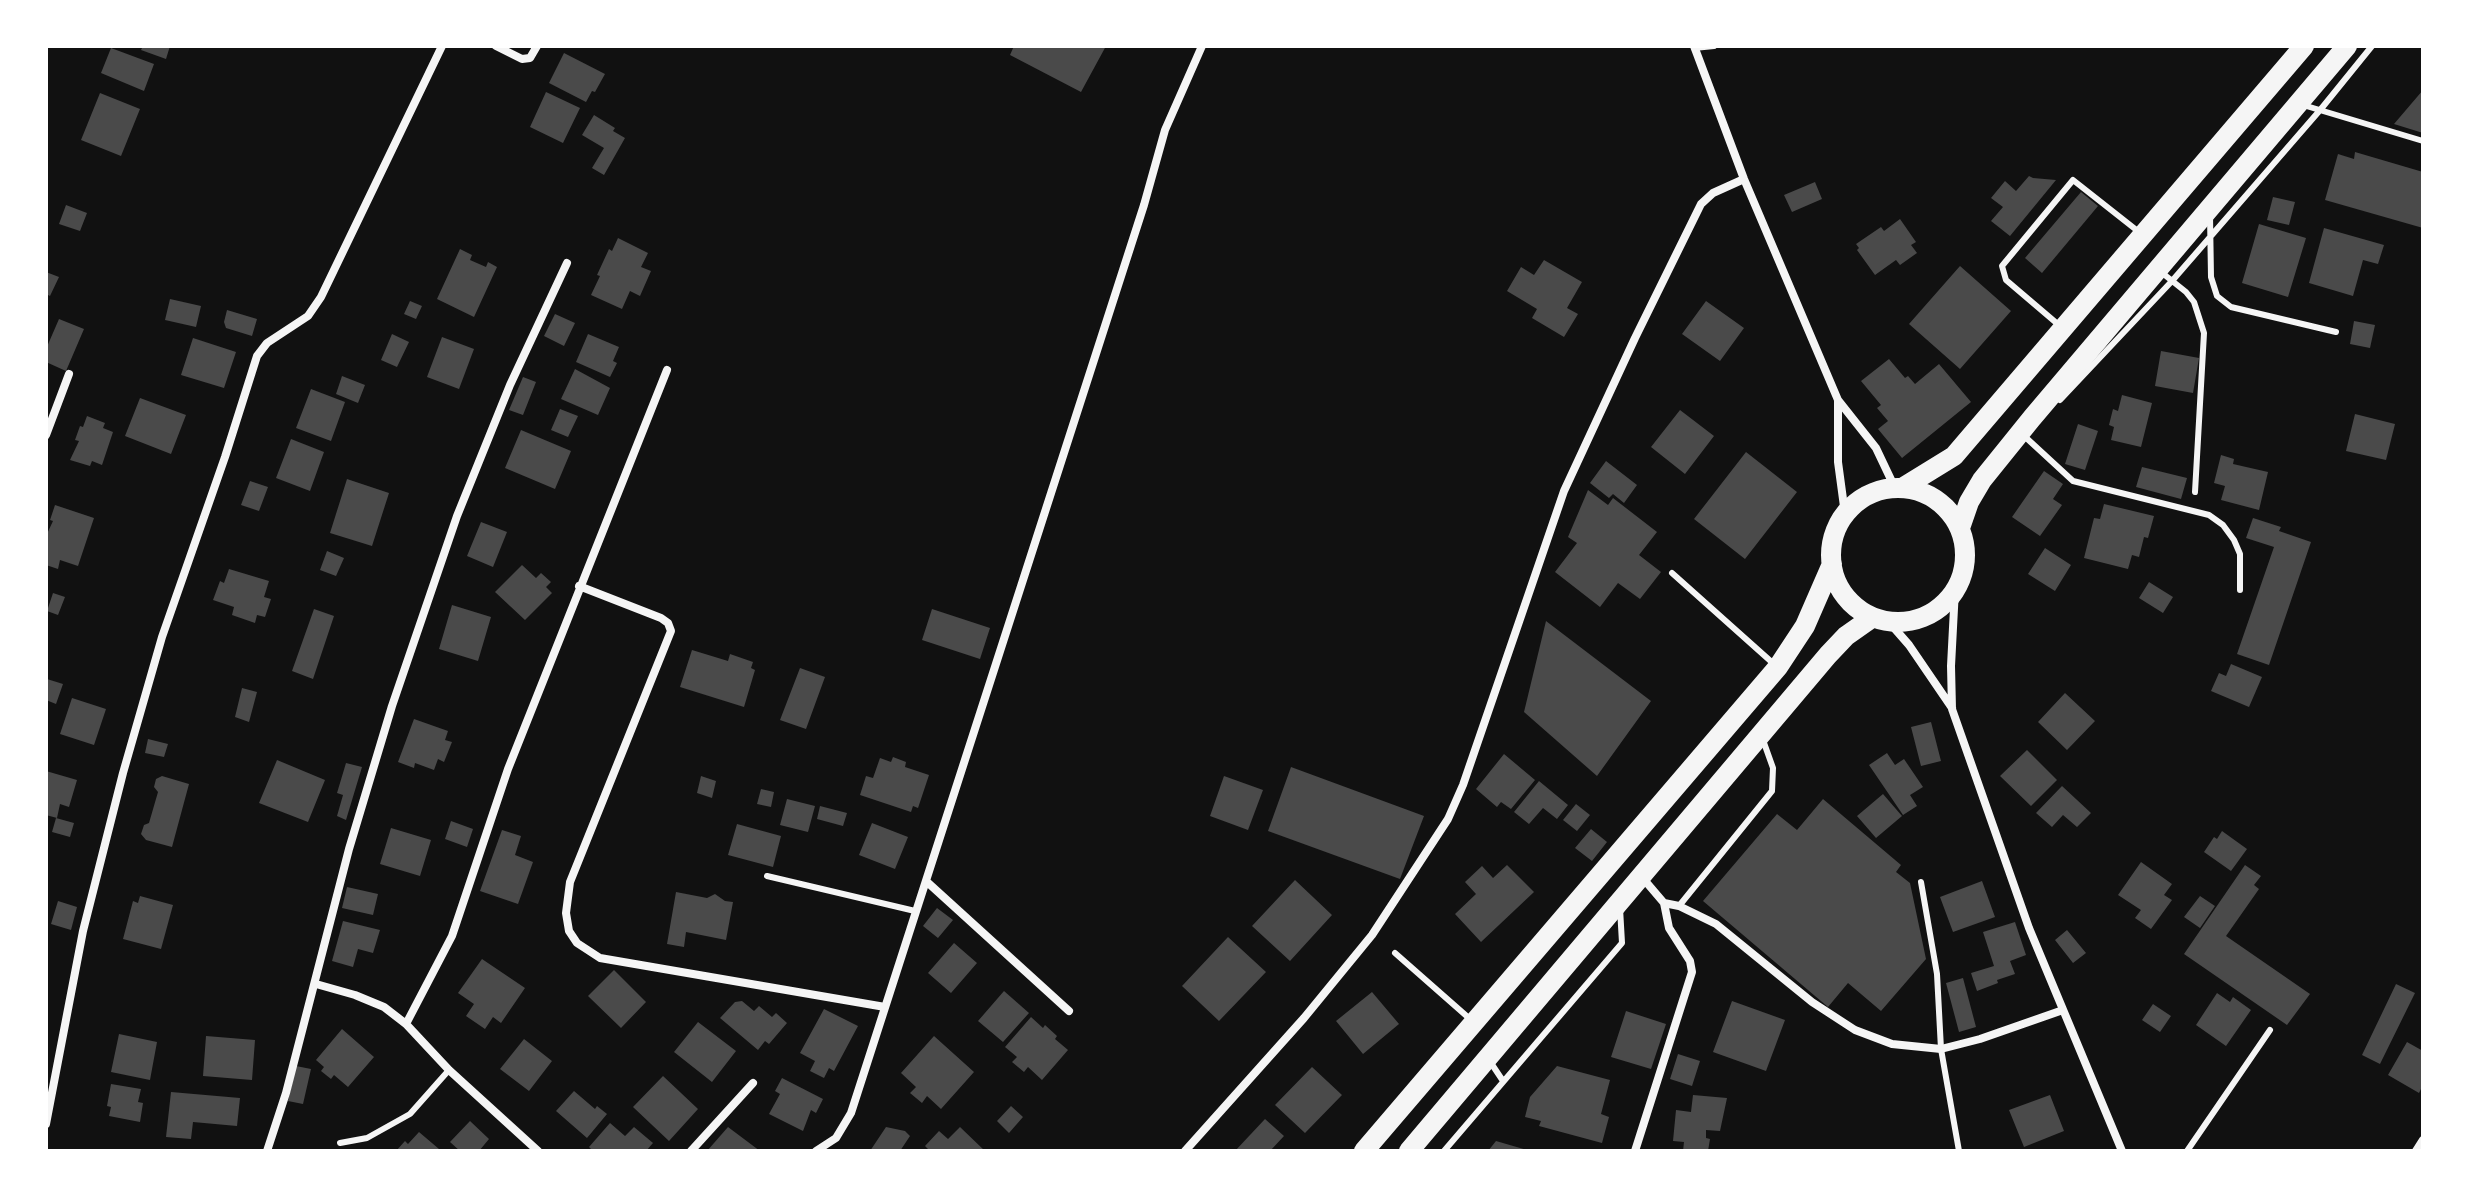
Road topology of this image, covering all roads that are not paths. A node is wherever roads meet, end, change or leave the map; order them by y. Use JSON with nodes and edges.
{"nodes":[{"id":1,"x":442,"y":46,"type":"edge"},
{"id":2,"x":496,"y":46,"type":"edge"},
{"id":3,"x":537,"y":46,"type":"edge"},
{"id":4,"x":1202,"y":46,"type":"edge"},
{"id":5,"x":1714,"y":46,"type":"edge"},
{"id":6,"x":2304,"y":46,"type":"edge"},
{"id":7,"x":2347,"y":46,"type":"edge"},
{"id":8,"x":2372,"y":46,"type":"edge"},
{"id":9,"x":1694,"y":47,"type":"edge"},
{"id":10,"x":2299,"y":104,"type":"junction"},
{"id":11,"x":2321,"y":109,"type":"junction"},
{"id":12,"x":2423,"y":141,"type":"edge"},
{"id":13,"x":1744,"y":179,"type":"junction"},
{"id":14,"x":2211,"y":208,"type":"junction"},
{"id":15,"x":2142,"y":234,"type":"junction"},
{"id":16,"x":2209,"y":235,"type":"junction"},
{"id":17,"x":567,"y":263,"type":"dead end"},
{"id":18,"x":2165,"y":276,"type":"junction"},
{"id":19,"x":2063,"y":328,"type":"junction"},
{"id":20,"x":2336,"y":332,"type":"dead end"},
{"id":21,"x":667,"y":370,"type":"dead end"},
{"id":22,"x":69,"y":374,"type":"dead end"},
{"id":23,"x":1838,"y":400,"type":"junction"},
{"id":24,"x":2026,"y":425,"type":"junction"},
{"id":25,"x":46,"y":435,"type":"edge"},
{"id":26,"x":1898,"y":488,"type":"junction"},
{"id":27,"x":2195,"y":492,"type":"dead end"},
{"id":28,"x":1845,"y":514,"type":"junction"},
{"id":29,"x":1960,"y":528,"type":"junction"},
{"id":30,"x":1832,"y":564,"type":"junction"},
{"id":31,"x":1672,"y":573,"type":"dead end"},
{"id":32,"x":579,"y":586,"type":"junction"},
{"id":33,"x":1955,"y":589,"type":"junction"},
{"id":34,"x":2240,"y":590,"type":"dead end"},
{"id":35,"x":1881,"y":619,"type":"junction"},
{"id":36,"x":1778,"y":667,"type":"junction"},
{"id":37,"x":1952,"y":709,"type":"junction"},
{"id":38,"x":1761,"y":733,"type":"junction"},
{"id":39,"x":1640,"y":875,"type":"junction"},
{"id":40,"x":767,"y":876,"type":"dead end"},
{"id":41,"x":926,"y":881,"type":"junction"},
{"id":42,"x":1921,"y":882,"type":"dead end"},
{"id":43,"x":1620,"y":900,"type":"junction"},
{"id":44,"x":1664,"y":903,"type":"junction"},
{"id":45,"x":1679,"y":906,"type":"junction"},
{"id":46,"x":915,"y":911,"type":"junction"},
{"id":47,"x":1395,"y":953,"type":"dead end"},
{"id":48,"x":316,"y":984,"type":"junction"},
{"id":49,"x":885,"y":1007,"type":"junction"},
{"id":50,"x":2063,"y":1010,"type":"junction"},
{"id":51,"x":1069,"y":1011,"type":"dead end"},
{"id":52,"x":1473,"y":1021,"type":"junction"},
{"id":53,"x":406,"y":1024,"type":"junction"},
{"id":54,"x":2270,"y":1030,"type":"dead end"},
{"id":55,"x":1941,"y":1049,"type":"junction"},
{"id":56,"x":1488,"y":1058,"type":"junction"},
{"id":57,"x":449,"y":1070,"type":"junction"},
{"id":58,"x":1503,"y":1081,"type":"junction"},
{"id":59,"x":753,"y":1083,"type":"dead end"},
{"id":60,"x":46,"y":1124,"type":"edge"},
{"id":61,"x":2423,"y":1140,"type":"edge"},
{"id":62,"x":340,"y":1143,"type":"dead end"},
{"id":63,"x":267,"y":1151,"type":"edge"},
{"id":64,"x":538,"y":1151,"type":"edge"},
{"id":65,"x":691,"y":1151,"type":"edge"},
{"id":66,"x":816,"y":1151,"type":"edge"},
{"id":67,"x":1185,"y":1151,"type":"edge"},
{"id":68,"x":1364,"y":1151,"type":"edge"},
{"id":69,"x":1409,"y":1151,"type":"edge"},
{"id":70,"x":1444,"y":1151,"type":"edge"},
{"id":71,"x":1635,"y":1151,"type":"edge"},
{"id":72,"x":1959,"y":1151,"type":"edge"},
{"id":73,"x":2122,"y":1151,"type":"edge"},
{"id":74,"x":2187,"y":1151,"type":"edge"},
{"id":75,"x":2416,"y":1151,"type":"edge"}],
"edges":[{"from":1,"to":60,"type":"street"},
{"from":2,"to":3,"type":"street"},
{"from":4,"to":41,"type":"street"},
{"from":5,"to":9,"type":"lane"},
{"from":6,"to":15,"type":"main road"},
{"from":7,"to":10,"type":"main road"},
{"from":8,"to":11,"type":"lane"},
{"from":9,"to":13,"type":"street"},
{"from":10,"to":11,"type":"lane"},
{"from":10,"to":14,"type":"main road"},
{"from":11,"to":12,"type":"lane"},
{"from":11,"to":16,"type":"lane"},
{"from":13,"to":23,"type":"street"},
{"from":13,"to":67,"type":"street"},
{"from":14,"to":16,"type":"lane"},
{"from":14,"to":18,"type":"main road"},
{"from":15,"to":19,"type":"main road"},
{"from":15,"to":19,"type":"lane"},
{"from":16,"to":18,"type":"lane"},
{"from":16,"to":20,"type":"lane"},
{"from":17,"to":48,"type":"street"},
{"from":18,"to":24,"type":"main road"},
{"from":18,"to":27,"type":"lane"},
{"from":19,"to":26,"type":"main road"},
{"from":21,"to":32,"type":"street"},
{"from":22,"to":25,"type":"street"},
{"from":23,"to":26,"type":"street"},
{"from":23,"to":28,"type":"street"},
{"from":24,"to":29,"type":"main road"},
{"from":24,"to":34,"type":"lane"},
{"from":26,"to":28,"type":"main road"},
{"from":26,"to":29,"type":"main road"},
{"from":28,"to":30,"type":"main road"},
{"from":29,"to":33,"type":"main road"},
{"from":30,"to":35,"type":"main road"},
{"from":30,"to":36,"type":"main road"},
{"from":31,"to":36,"type":"lane"},
{"from":32,"to":49,"type":"street"},
{"from":32,"to":53,"type":"street"},
{"from":33,"to":35,"type":"main road"},
{"from":33,"to":37,"type":"street"},
{"from":35,"to":37,"type":"street"},
{"from":35,"to":38,"type":"main road"},
{"from":36,"to":52,"type":"main road"},
{"from":37,"to":50,"type":"street"},
{"from":38,"to":39,"type":"main road"},
{"from":38,"to":45,"type":"lane"},
{"from":39,"to":43,"type":"main road"},
{"from":39,"to":44,"type":"street"},
{"from":40,"to":46,"type":"lane"},
{"from":41,"to":46,"type":"street"},
{"from":41,"to":51,"type":"street"},
{"from":42,"to":55,"type":"lane"},
{"from":43,"to":56,"type":"main road"},
{"from":43,"to":58,"type":"lane"},
{"from":44,"to":45,"type":"street"},
{"from":44,"to":71,"type":"street"},
{"from":45,"to":55,"type":"street"},
{"from":46,"to":49,"type":"street"},
{"from":47,"to":52,"type":"lane"},
{"from":48,"to":53,"type":"street"},
{"from":48,"to":63,"type":"street"},
{"from":49,"to":66,"type":"street"},
{"from":50,"to":55,"type":"street"},
{"from":50,"to":73,"type":"street"},
{"from":52,"to":68,"type":"main road"},
{"from":53,"to":57,"type":"street"},
{"from":54,"to":74,"type":"lane"},
{"from":55,"to":72,"type":"lane"},
{"from":56,"to":58,"type":"lane"},
{"from":56,"to":69,"type":"main road"},
{"from":57,"to":62,"type":"lane"},
{"from":57,"to":64,"type":"street"},
{"from":58,"to":70,"type":"lane"},
{"from":59,"to":65,"type":"street"},
{"from":61,"to":75,"type":"street"}]}
